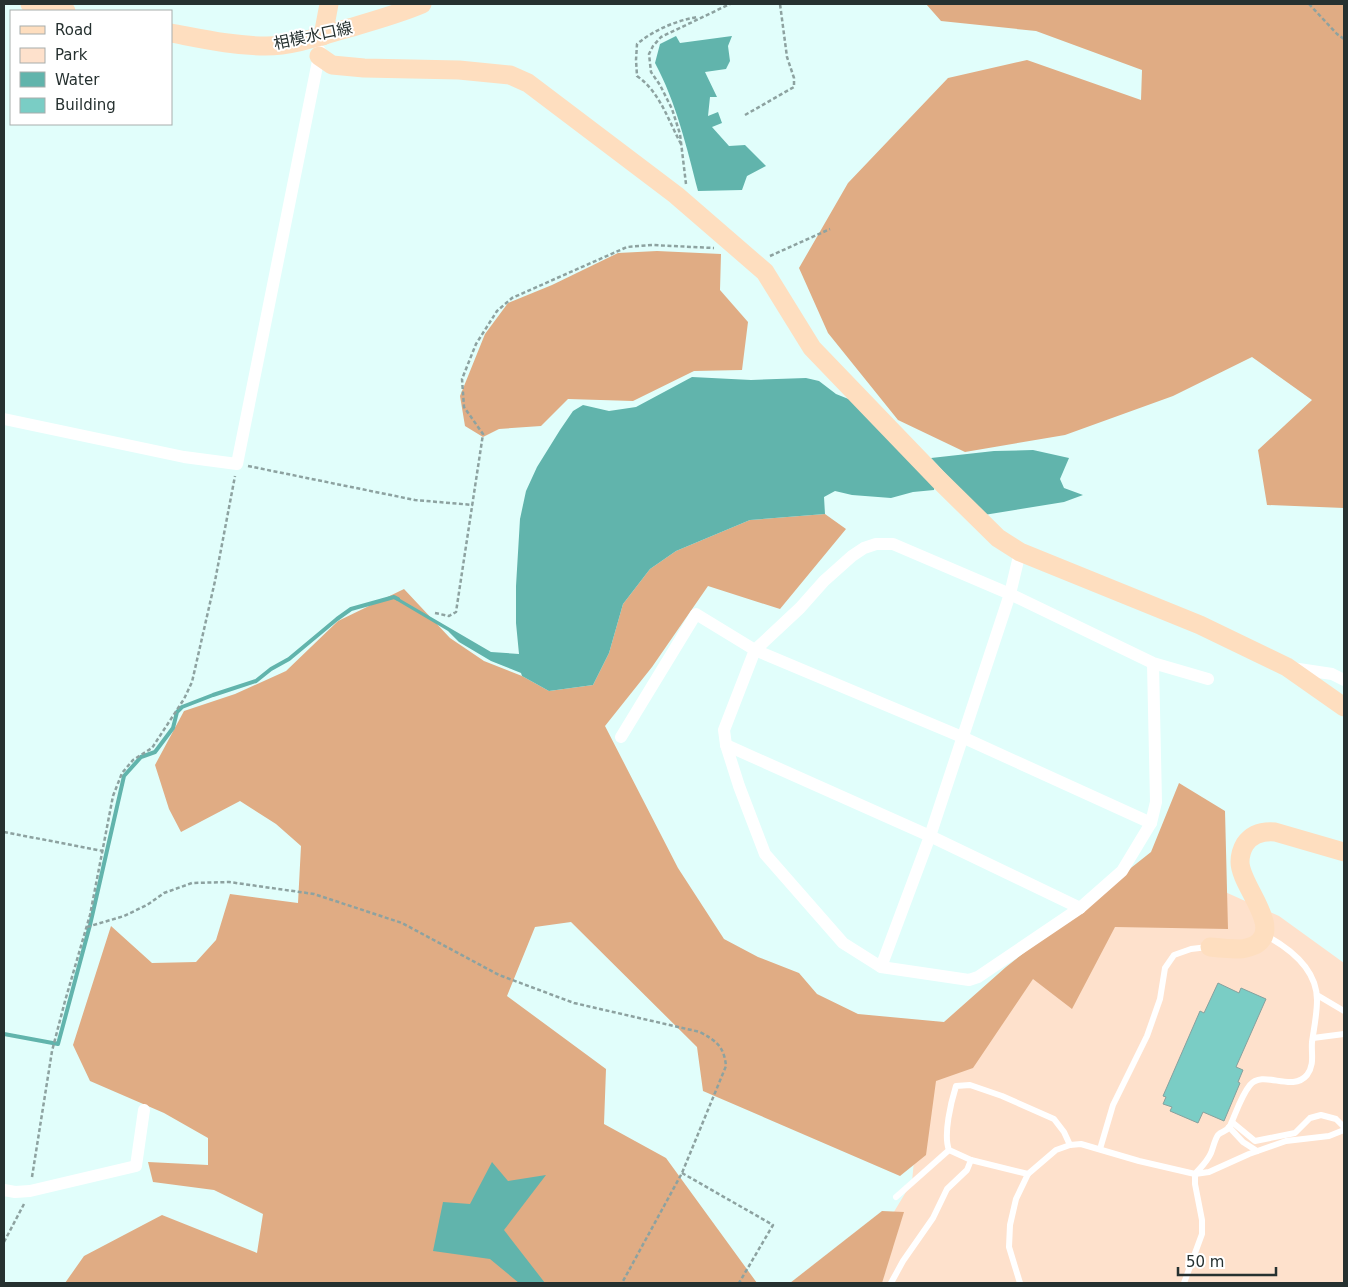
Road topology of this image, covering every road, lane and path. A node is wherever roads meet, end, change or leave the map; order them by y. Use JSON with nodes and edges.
{"nodes":[{"id":1,"x":30,"y":4,"type":"edge"},
{"id":2,"x":329,"y":4,"type":"edge"},
{"id":3,"x":422,"y":4,"type":"edge"},
{"id":4,"x":730,"y":4,"type":"edge"},
{"id":5,"x":780,"y":4,"type":"edge"},
{"id":6,"x":1309,"y":4,"type":"edge"},
{"id":7,"x":61,"y":10,"type":"edge"},
{"id":8,"x":703,"y":16,"type":"junction"},
{"id":9,"x":172,"y":33,"type":"edge"},
{"id":10,"x":323,"y":36,"type":"junction"},
{"id":11,"x":1344,"y":39,"type":"edge"},
{"id":12,"x":319,"y":56,"type":"junction"},
{"id":13,"x":745,"y":115,"type":"dead end"},
{"id":14,"x":682,"y":146,"type":"junction"},
{"id":15,"x":688,"y":206,"type":"junction"},
{"id":16,"x":830,"y":229,"type":"dead end"},
{"id":17,"x":732,"y":244,"type":"junction"},
{"id":18,"x":755,"y":263,"type":"junction"},
{"id":19,"x":4,"y":419,"type":"edge"},
{"id":20,"x":237,"y":464,"type":"junction"},
{"id":21,"x":473,"y":505,"type":"junction"},
{"id":22,"x":1020,"y":552,"type":"junction"},
{"id":23,"x":1010,"y":594,"type":"junction"},
{"id":24,"x":435,"y":613,"type":"dead end"},
{"id":25,"x":755,"y":650,"type":"junction"},
{"id":26,"x":1153,"y":663,"type":"junction"},
{"id":27,"x":1287,"y":667,"type":"junction"},
{"id":28,"x":1208,"y":678,"type":"dead end"},
{"id":29,"x":1344,"y":680,"type":"edge"},
{"id":30,"x":1344,"y":707,"type":"edge"},
{"id":31,"x":621,"y":737,"type":"dead end"},
{"id":32,"x":962,"y":737,"type":"junction"},
{"id":33,"x":726,"y":745,"type":"junction"},
{"id":34,"x":1151,"y":823,"type":"junction"},
{"id":35,"x":4,"y":832,"type":"edge"},
{"id":36,"x":930,"y":836,"type":"junction"},
{"id":37,"x":103,"y":851,"type":"junction"},
{"id":38,"x":1344,"y":852,"type":"edge"},
{"id":39,"x":1080,"y":908,"type":"junction"},
{"id":40,"x":87,"y":927,"type":"junction"},
{"id":41,"x":1264,"y":934,"type":"junction"},
{"id":42,"x":1210,"y":947,"type":"joint"},
{"id":43,"x":881,"y":967,"type":"junction"},
{"id":44,"x":1317,"y":995,"type":"junction"},
{"id":45,"x":1344,"y":1011,"type":"edge"},
{"id":46,"x":1344,"y":1034,"type":"edge"},
{"id":47,"x":1313,"y":1038,"type":"junction"},
{"id":48,"x":144,"y":1110,"type":"dead end"},
{"id":49,"x":1230,"y":1124,"type":"junction"},
{"id":50,"x":1344,"y":1128,"type":"edge"},
{"id":51,"x":1070,"y":1145,"type":"junction"},
{"id":52,"x":1100,"y":1148,"type":"junction"},
{"id":53,"x":949,"y":1150,"type":"junction"},
{"id":54,"x":1257,"y":1151,"type":"junction"},
{"id":55,"x":971,"y":1160,"type":"junction"},
{"id":56,"x":682,"y":1173,"type":"junction"},
{"id":57,"x":1028,"y":1174,"type":"junction"},
{"id":58,"x":1194,"y":1174,"type":"junction"},
{"id":59,"x":4,"y":1190,"type":"edge"},
{"id":60,"x":30,"y":1191,"type":"junction"},
{"id":61,"x":896,"y":1197,"type":"dead end"},
{"id":62,"x":4,"y":1242,"type":"edge"},
{"id":63,"x":622,"y":1283,"type":"edge"},
{"id":64,"x":739,"y":1283,"type":"edge"},
{"id":65,"x":891,"y":1283,"type":"edge"},
{"id":66,"x":1020,"y":1283,"type":"edge"},
{"id":67,"x":1184,"y":1283,"type":"edge"}],
"edges":[{"from":1,"to":7,"type":"street"},
{"from":2,"to":10,"type":"street"},
{"from":3,"to":10,"type":"street","name":"相模水口線"},
{"from":4,"to":8,"type":"path"},
{"from":5,"to":13,"type":"path"},
{"from":6,"to":11,"type":"path"},
{"from":8,"to":14,"type":"path"},
{"from":8,"to":14,"type":"path"},
{"from":9,"to":10,"type":"street","name":"相模水口線"},
{"from":10,"to":12,"type":"street"},
{"from":12,"to":15,"type":"street"},
{"from":12,"to":20,"type":"street"},
{"from":14,"to":15,"type":"path"},
{"from":15,"to":17,"type":"street"},
{"from":16,"to":18,"type":"path"},
{"from":17,"to":18,"type":"street"},
{"from":17,"to":21,"type":"path"},
{"from":18,"to":22,"type":"street"},
{"from":19,"to":20,"type":"street"},
{"from":20,"to":21,"type":"path"},
{"from":20,"to":37,"type":"path"},
{"from":21,"to":24,"type":"path"},
{"from":22,"to":23,"type":"street"},
{"from":22,"to":27,"type":"street"},
{"from":23,"to":25,"type":"street"},
{"from":23,"to":26,"type":"street"},
{"from":23,"to":32,"type":"street"},
{"from":25,"to":31,"type":"street"},
{"from":25,"to":32,"type":"street"},
{"from":25,"to":33,"type":"street"},
{"from":26,"to":28,"type":"street"},
{"from":26,"to":34,"type":"street"},
{"from":27,"to":29,"type":"street"},
{"from":27,"to":30,"type":"street"},
{"from":32,"to":34,"type":"street"},
{"from":32,"to":36,"type":"street"},
{"from":33,"to":36,"type":"street"},
{"from":33,"to":43,"type":"street"},
{"from":34,"to":39,"type":"street"},
{"from":35,"to":37,"type":"path"},
{"from":36,"to":39,"type":"street"},
{"from":36,"to":43,"type":"street"},
{"from":37,"to":40,"type":"path"},
{"from":38,"to":41,"type":"street"},
{"from":39,"to":43,"type":"street"},
{"from":40,"to":56,"type":"path"},
{"from":40,"to":60,"type":"path"},
{"from":41,"to":42,"type":"street"},
{"from":41,"to":44,"type":"lane"},
{"from":42,"to":52,"type":"lane"},
{"from":44,"to":45,"type":"lane"},
{"from":44,"to":47,"type":"lane"},
{"from":46,"to":47,"type":"lane"},
{"from":47,"to":49,"type":"lane"},
{"from":48,"to":60,"type":"street"},
{"from":49,"to":50,"type":"lane"},
{"from":49,"to":54,"type":"lane"},
{"from":49,"to":58,"type":"lane"},
{"from":50,"to":54,"type":"lane"},
{"from":51,"to":52,"type":"lane"},
{"from":51,"to":53,"type":"lane"},
{"from":51,"to":57,"type":"lane"},
{"from":52,"to":58,"type":"lane"},
{"from":53,"to":55,"type":"lane"},
{"from":53,"to":61,"type":"lane"},
{"from":54,"to":58,"type":"lane"},
{"from":55,"to":57,"type":"lane"},
{"from":55,"to":65,"type":"lane"},
{"from":56,"to":63,"type":"path"},
{"from":56,"to":64,"type":"path"},
{"from":57,"to":66,"type":"lane"},
{"from":58,"to":67,"type":"lane"},
{"from":59,"to":60,"type":"street"},
{"from":60,"to":62,"type":"path"}]}
